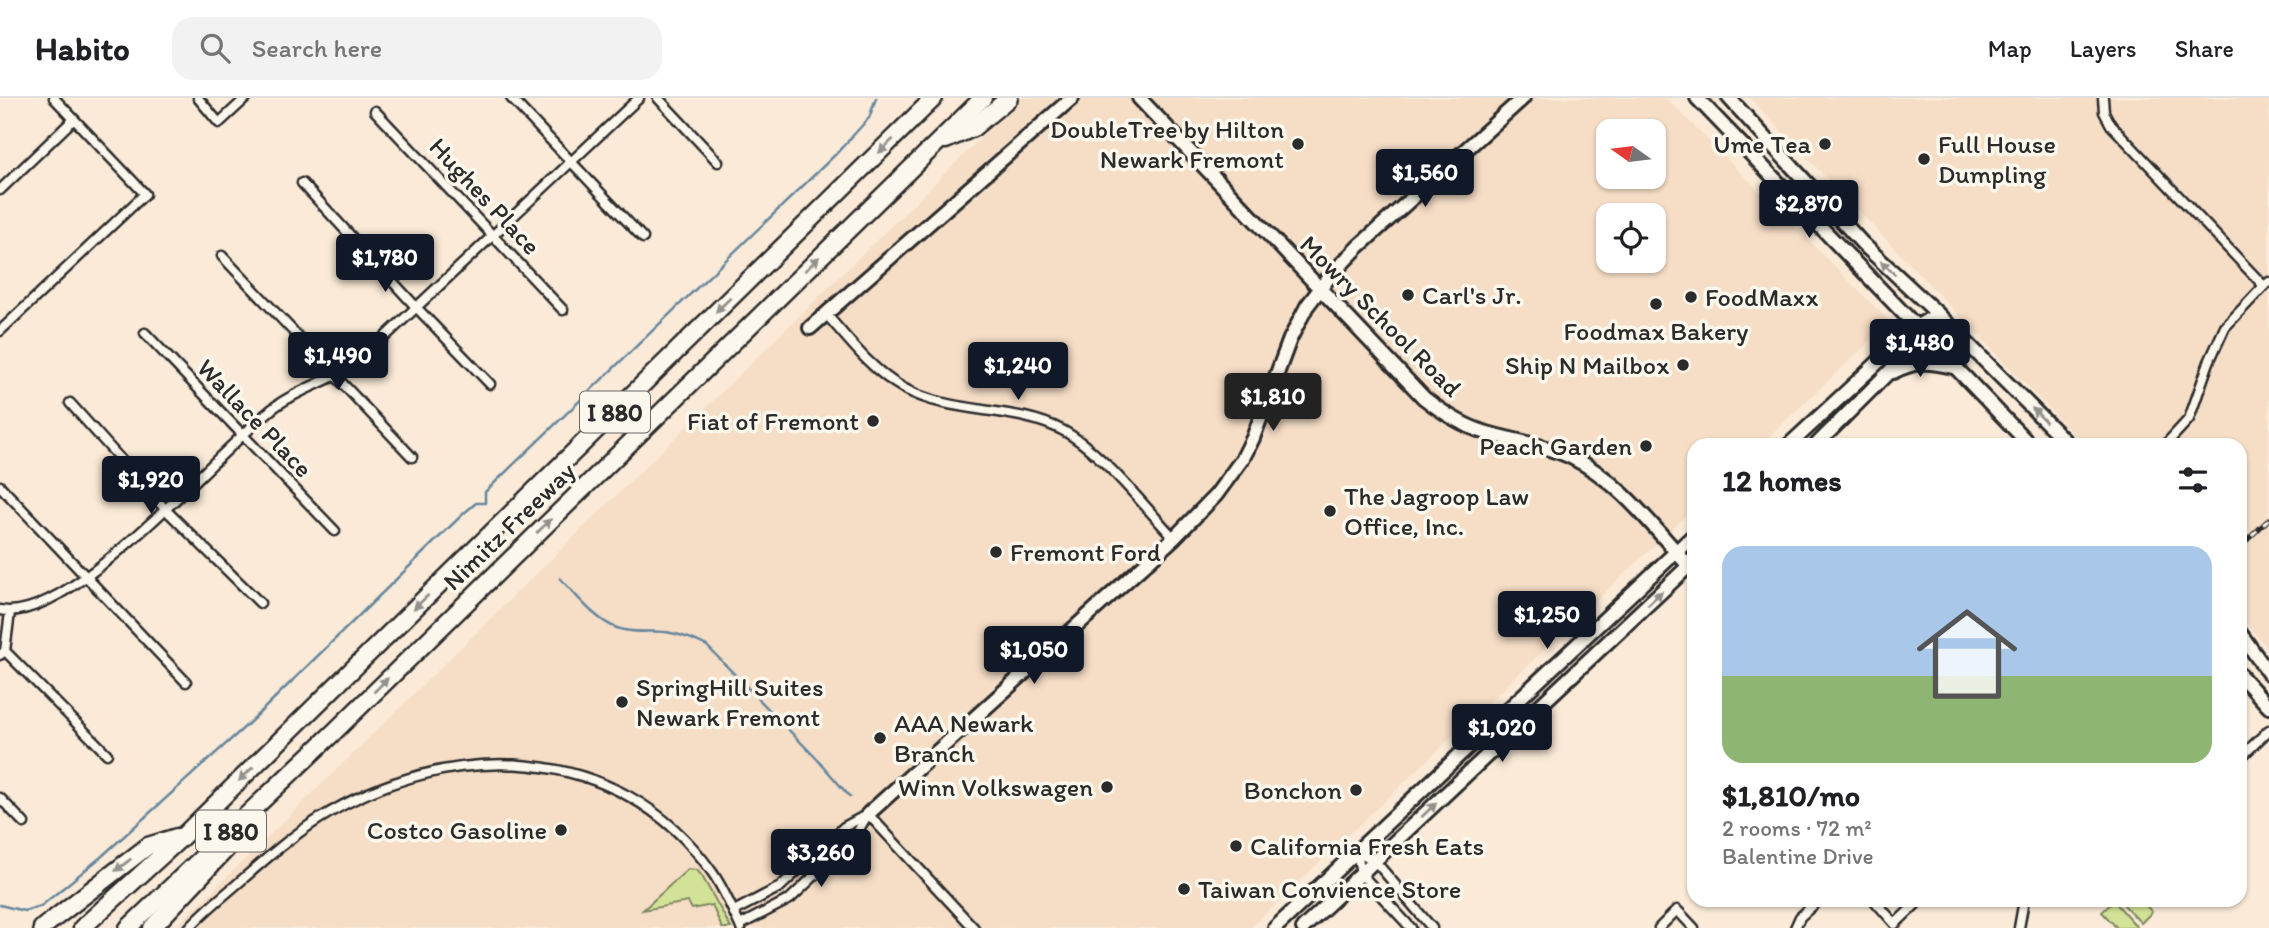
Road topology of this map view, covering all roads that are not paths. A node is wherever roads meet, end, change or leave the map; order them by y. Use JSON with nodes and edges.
{"nodes":[{"id":1,"x":54,"y":98,"type":"edge"},
{"id":2,"x":198,"y":98,"type":"edge"},
{"id":3,"x":246,"y":98,"type":"edge"},
{"id":4,"x":511,"y":98,"type":"edge"},
{"id":5,"x":639,"y":98,"type":"edge"},
{"id":6,"x":657,"y":98,"type":"edge"},
{"id":7,"x":934,"y":98,"type":"edge"},
{"id":8,"x":982,"y":98,"type":"edge"},
{"id":9,"x":1009,"y":98,"type":"edge"},
{"id":10,"x":1072,"y":98,"type":"edge"},
{"id":11,"x":1139,"y":98,"type":"edge"},
{"id":12,"x":1522,"y":98,"type":"edge"},
{"id":13,"x":1697,"y":98,"type":"edge"},
{"id":14,"x":1730,"y":98,"type":"edge"},
{"id":15,"x":2103,"y":98,"type":"edge"},
{"id":16,"x":375,"y":111,"type":"dead end"},
{"id":17,"x":73,"y":120,"type":"junction"},
{"id":18,"x":934,"y":145,"type":"junction"},
{"id":19,"x":571,"y":162,"type":"junction"},
{"id":20,"x":718,"y":162,"type":"dead end"},
{"id":21,"x":302,"y":183,"type":"dead end"},
{"id":22,"x":0,"y":190,"type":"edge"},
{"id":23,"x":493,"y":235,"type":"junction"},
{"id":24,"x":643,"y":239,"type":"dead end"},
{"id":25,"x":222,"y":256,"type":"dead end"},
{"id":26,"x":2267,"y":284,"type":"edge"},
{"id":27,"x":1320,"y":289,"type":"junction"},
{"id":28,"x":416,"y":307,"type":"junction"},
{"id":29,"x":563,"y":310,"type":"dead end"},
{"id":30,"x":826,"y":314,"type":"junction"},
{"id":31,"x":1938,"y":314,"type":"junction"},
{"id":32,"x":810,"y":328,"type":"dead end"},
{"id":33,"x":0,"y":331,"type":"edge"},
{"id":34,"x":1921,"y":332,"type":"junction"},
{"id":35,"x":145,"y":333,"type":"dead end"},
{"id":36,"x":1955,"y":367,"type":"junction"},
{"id":37,"x":336,"y":377,"type":"junction"},
{"id":38,"x":1884,"y":377,"type":"junction"},
{"id":39,"x":490,"y":384,"type":"dead end"},
{"id":40,"x":70,"y":403,"type":"dead end"},
{"id":41,"x":242,"y":436,"type":"junction"},
{"id":42,"x":1797,"y":438,"type":"edge"},
{"id":43,"x":1823,"y":438,"type":"edge"},
{"id":44,"x":2023,"y":438,"type":"edge"},
{"id":45,"x":2062,"y":438,"type":"edge"},
{"id":46,"x":2172,"y":438,"type":"edge"},
{"id":47,"x":412,"y":457,"type":"dead end"},
{"id":48,"x":0,"y":486,"type":"edge"},
{"id":49,"x":166,"y":510,"type":"junction"},
{"id":50,"x":335,"y":531,"type":"dead end"},
{"id":51,"x":1174,"y":538,"type":"junction"},
{"id":52,"x":1687,"y":542,"type":"edge"},
{"id":53,"x":1676,"y":552,"type":"junction"},
{"id":54,"x":1687,"y":561,"type":"edge"},
{"id":55,"x":1687,"y":568,"type":"edge"},
{"id":56,"x":86,"y":578,"type":"junction"},
{"id":57,"x":260,"y":603,"type":"dead end"},
{"id":58,"x":0,"y":610,"type":"edge"},
{"id":59,"x":10,"y":612,"type":"junction"},
{"id":60,"x":2247,"y":643,"type":"edge"},
{"id":61,"x":2,"y":653,"type":"edge"},
{"id":62,"x":2269,"y":674,"type":"edge"},
{"id":63,"x":186,"y":682,"type":"dead end"},
{"id":64,"x":2247,"y":682,"type":"edge"},
{"id":65,"x":2269,"y":707,"type":"edge"},
{"id":66,"x":2269,"y":730,"type":"edge"},
{"id":67,"x":333,"y":733,"type":"junction"},
{"id":68,"x":2247,"y":751,"type":"edge"},
{"id":69,"x":107,"y":754,"type":"dead end"},
{"id":70,"x":0,"y":798,"type":"edge"},
{"id":71,"x":869,"y":814,"type":"junction"},
{"id":72,"x":24,"y":823,"type":"dead end"},
{"id":73,"x":183,"y":836,"type":"junction"},
{"id":74,"x":1357,"y":851,"type":"junction"},
{"id":75,"x":1375,"y":861,"type":"junction"},
{"id":76,"x":1361,"y":874,"type":"junction"},
{"id":77,"x":1811,"y":907,"type":"edge"},
{"id":78,"x":1880,"y":907,"type":"edge"},
{"id":79,"x":1913,"y":907,"type":"edge"},
{"id":80,"x":2023,"y":907,"type":"edge"},
{"id":81,"x":734,"y":911,"type":"junction"},
{"id":82,"x":741,"y":926,"type":"edge"},
{"id":83,"x":42,"y":928,"type":"edge"},
{"id":84,"x":82,"y":928,"type":"edge"},
{"id":85,"x":128,"y":928,"type":"edge"},
{"id":86,"x":152,"y":928,"type":"edge"},
{"id":87,"x":189,"y":928,"type":"edge"},
{"id":88,"x":974,"y":928,"type":"edge"},
{"id":89,"x":1275,"y":928,"type":"edge"},
{"id":90,"x":1303,"y":928,"type":"edge"},
{"id":91,"x":1411,"y":928,"type":"edge"},
{"id":92,"x":1432,"y":928,"type":"edge"},
{"id":93,"x":1659,"y":928,"type":"edge"},
{"id":94,"x":1694,"y":928,"type":"edge"},
{"id":95,"x":1795,"y":928,"type":"edge"},
{"id":96,"x":2019,"y":928,"type":"edge"}],
"edges":[{"from":1,"to":17,"type":"street"},
{"from":2,"to":3,"type":"street"},
{"from":4,"to":19,"type":"street"},
{"from":5,"to":19,"type":"street"},
{"from":6,"to":20,"type":"street"},
{"from":7,"to":73,"type":"highway","name":"Nimitz Freeway","number":"I 880","one_way":true},
{"from":8,"to":18,"type":"highway","name":"Nimitz Freeway","number":"I 880"},
{"from":9,"to":18,"type":"highway"},
{"from":10,"to":30,"type":"main road"},
{"from":11,"to":27,"type":"main road","name":"Mowry School Road"},
{"from":12,"to":27,"type":"main road"},
{"from":13,"to":34,"type":"main road"},
{"from":31,"to":14,"type":"main road","one_way":true},
{"from":15,"to":26,"type":"street"},
{"from":16,"to":23,"type":"street","name":"Hughes Place"},
{"from":17,"to":22,"type":"street"},
{"from":17,"to":33,"type":"street"},
{"from":67,"to":18,"type":"highway","name":"Nimitz Freeway","number":"I 880","one_way":true},
{"from":19,"to":23,"type":"street"},
{"from":19,"to":24,"type":"street"},
{"from":21,"to":28,"type":"street"},
{"from":23,"to":28,"type":"street"},
{"from":23,"to":29,"type":"street","name":"Hughes Place"},
{"from":25,"to":37,"type":"street"},
{"from":26,"to":46,"type":"street"},
{"from":27,"to":51,"type":"main road"},
{"from":27,"to":53,"type":"main road","name":"Mowry School Road"},
{"from":28,"to":37,"type":"street"},
{"from":28,"to":39,"type":"street"},
{"from":30,"to":32,"type":"main road"},
{"from":30,"to":51,"type":"street"},
{"from":31,"to":34,"type":"main road"},
{"from":45,"to":31,"type":"main road","one_way":true},
{"from":34,"to":36,"type":"main road"},
{"from":34,"to":38,"type":"main road"},
{"from":34,"to":42,"type":"main road"},
{"from":35,"to":41,"type":"street","name":"Wallace Place"},
{"from":36,"to":38,"type":"main road"},
{"from":36,"to":44,"type":"main road"},
{"from":37,"to":41,"type":"street"},
{"from":37,"to":47,"type":"street"},
{"from":38,"to":43,"type":"main road"},
{"from":40,"to":49,"type":"street"},
{"from":41,"to":49,"type":"street"},
{"from":41,"to":50,"type":"street","name":"Wallace Place"},
{"from":48,"to":56,"type":"street"},
{"from":49,"to":56,"type":"street"},
{"from":49,"to":57,"type":"street"},
{"from":51,"to":71,"type":"main road"},
{"from":52,"to":53,"type":"main road"},
{"from":53,"to":54,"type":"main road","name":"Mowry School Road"},
{"from":53,"to":74,"type":"main road"},
{"from":75,"to":55,"type":"main road","one_way":true},
{"from":56,"to":59,"type":"street"},
{"from":56,"to":63,"type":"street"},
{"from":58,"to":59,"type":"street"},
{"from":59,"to":61,"type":"street"},
{"from":60,"to":62,"type":"main road"},
{"from":61,"to":69,"type":"street"},
{"from":64,"to":65,"type":"main road"},
{"from":66,"to":68,"type":"street"},
{"from":67,"to":85,"type":"highway","name":"Nimitz Freeway","number":"I 880"},
{"from":67,"to":86,"type":"highway"},
{"from":70,"to":72,"type":"street"},
{"from":71,"to":81,"type":"street"},
{"from":71,"to":82,"type":"street"},
{"from":71,"to":88,"type":"street"},
{"from":73,"to":83,"type":"highway","one_way":true},
{"from":73,"to":84,"type":"highway","name":"Nimitz Freeway","number":"I 880"},
{"from":74,"to":75,"type":"street"},
{"from":74,"to":76,"type":"street"},
{"from":74,"to":89,"type":"main road"},
{"from":75,"to":76,"type":"main road"},
{"from":75,"to":92,"type":"street"},
{"from":76,"to":90,"type":"main road"},
{"from":76,"to":91,"type":"street"},
{"from":77,"to":95,"type":"street"},
{"from":78,"to":79,"type":"street"},
{"from":80,"to":96,"type":"street"},
{"from":81,"to":82,"type":"street"},
{"from":81,"to":87,"type":"street"},
{"from":93,"to":94,"type":"street"}]}
